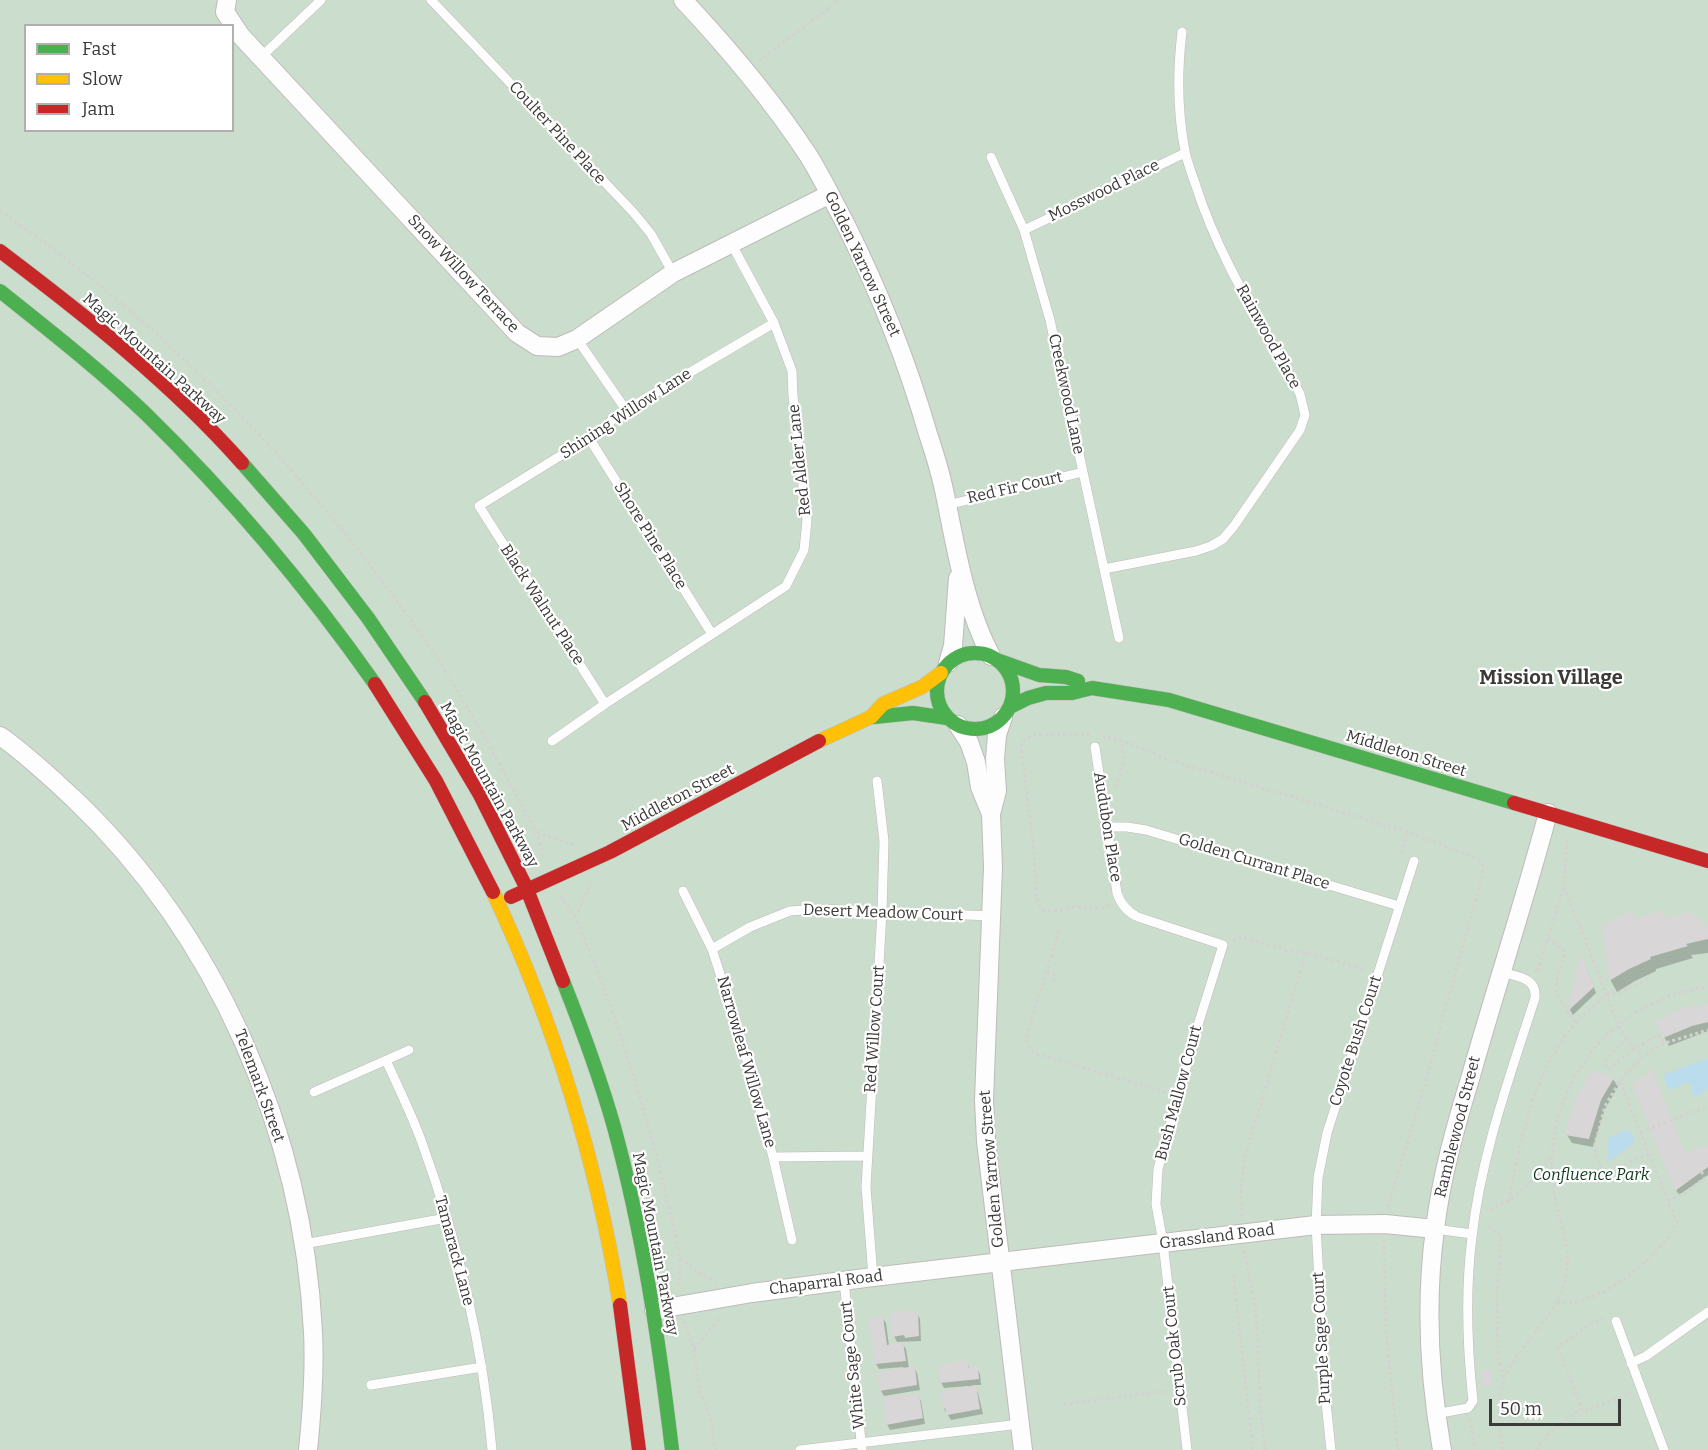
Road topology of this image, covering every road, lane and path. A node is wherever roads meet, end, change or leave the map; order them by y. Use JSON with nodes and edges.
{"nodes":[{"id":1,"x":227,"y":0,"type":"edge"},
{"id":2,"x":321,"y":0,"type":"edge"},
{"id":3,"x":431,"y":0,"type":"edge"},
{"id":4,"x":683,"y":0,"type":"edge"},
{"id":5,"x":839,"y":0,"type":"edge"},
{"id":6,"x":233,"y":24,"type":"edge"},
{"id":7,"x":234,"y":26,"type":"edge"},
{"id":8,"x":1182,"y":32,"type":"dead end"},
{"id":9,"x":261,"y":57,"type":"junction"},
{"id":10,"x":745,"y":71,"type":"junction"},
{"id":11,"x":1185,"y":153,"type":"junction"},
{"id":12,"x":991,"y":157,"type":"dead end"},
{"id":13,"x":830,"y":194,"type":"junction"},
{"id":14,"x":1024,"y":230,"type":"junction"},
{"id":15,"x":731,"y":243,"type":"junction"},
{"id":16,"x":0,"y":251,"type":"edge"},
{"id":17,"x":673,"y":273,"type":"junction"},
{"id":18,"x":0,"y":291,"type":"edge"},
{"id":19,"x":774,"y":323,"type":"junction"},
{"id":20,"x":577,"y":339,"type":"junction"},
{"id":21,"x":626,"y":410,"type":"junction"},
{"id":22,"x":589,"y":438,"type":"junction"},
{"id":23,"x":1083,"y":472,"type":"junction"},
{"id":24,"x":947,"y":505,"type":"junction"},
{"id":25,"x":479,"y":506,"type":"joint"},
{"id":26,"x":959,"y":567,"type":"junction"},
{"id":27,"x":1104,"y":569,"type":"junction"},
{"id":28,"x":712,"y":634,"type":"junction"},
{"id":29,"x":1119,"y":638,"type":"dead end"},
{"id":30,"x":995,"y":658,"type":"junction"},
{"id":31,"x":944,"y":668,"type":"junction"},
{"id":32,"x":1092,"y":688,"type":"junction"},
{"id":33,"x":605,"y":704,"type":"junction"},
{"id":34,"x":1006,"y":712,"type":"junction"},
{"id":35,"x":871,"y":717,"type":"junction"},
{"id":36,"x":952,"y":722,"type":"junction"},
{"id":37,"x":0,"y":736,"type":"edge"},
{"id":38,"x":1121,"y":740,"type":"junction"},
{"id":39,"x":552,"y":741,"type":"dead end"},
{"id":40,"x":1095,"y":747,"type":"dead end"},
{"id":41,"x":877,"y":782,"type":"dead end"},
{"id":42,"x":1114,"y":794,"type":"dead end"},
{"id":43,"x":1548,"y":813,"type":"junction"},
{"id":44,"x":991,"y":814,"type":"junction"},
{"id":45,"x":1107,"y":827,"type":"junction"},
{"id":46,"x":1407,"y":832,"type":"junction"},
{"id":47,"x":1567,"y":834,"type":"dead end"},
{"id":48,"x":570,"y":845,"type":"dead end"},
{"id":49,"x":544,"y":856,"type":"dead end"},
{"id":50,"x":1414,"y":861,"type":"joint"},
{"id":51,"x":1708,"y":861,"type":"edge"},
{"id":52,"x":1564,"y":887,"type":"junction"},
{"id":53,"x":528,"y":890,"type":"junction"},
{"id":54,"x":683,"y":891,"type":"dead end"},
{"id":55,"x":587,"y":895,"type":"dead end"},
{"id":56,"x":560,"y":896,"type":"dead end"},
{"id":57,"x":497,"y":903,"type":"junction"},
{"id":58,"x":1120,"y":903,"type":"junction"},
{"id":59,"x":1399,"y":906,"type":"junction"},
{"id":60,"x":882,"y":912,"type":"junction"},
{"id":61,"x":992,"y":916,"type":"junction"},
{"id":62,"x":575,"y":917,"type":"junction"},
{"id":63,"x":1059,"y":931,"type":"dead end"},
{"id":64,"x":1548,"y":939,"type":"junction"},
{"id":65,"x":1223,"y":945,"type":"junction"},
{"id":66,"x":712,"y":949,"type":"junction"},
{"id":67,"x":1306,"y":952,"type":"junction"},
{"id":68,"x":1047,"y":971,"type":"junction"},
{"id":69,"x":1501,"y":972,"type":"junction"},
{"id":70,"x":1377,"y":975,"type":"junction"},
{"id":71,"x":1649,"y":978,"type":"dead end"},
{"id":72,"x":1056,"y":982,"type":"dead end"},
{"id":73,"x":1533,"y":984,"type":"junction"},
{"id":74,"x":1708,"y":987,"type":"edge"},
{"id":75,"x":1606,"y":995,"type":"junction"},
{"id":76,"x":1576,"y":1022,"type":"junction"},
{"id":77,"x":1618,"y":1024,"type":"junction"},
{"id":78,"x":1708,"y":1030,"type":"edge"},
{"id":79,"x":1626,"y":1038,"type":"junction"},
{"id":80,"x":1665,"y":1043,"type":"junction"},
{"id":81,"x":1635,"y":1048,"type":"junction"},
{"id":82,"x":409,"y":1050,"type":"dead end"},
{"id":83,"x":1642,"y":1057,"type":"junction"},
{"id":84,"x":386,"y":1060,"type":"junction"},
{"id":85,"x":1620,"y":1081,"type":"junction"},
{"id":86,"x":314,"y":1092,"type":"dead end"},
{"id":87,"x":1178,"y":1096,"type":"junction"},
{"id":88,"x":1708,"y":1106,"type":"edge"},
{"id":89,"x":1641,"y":1132,"type":"junction"},
{"id":90,"x":1649,"y":1154,"type":"junction"},
{"id":91,"x":1552,"y":1155,"type":"junction"},
{"id":92,"x":866,"y":1156,"type":"junction"},
{"id":93,"x":773,"y":1157,"type":"junction"},
{"id":94,"x":1701,"y":1171,"type":"dead end"},
{"id":95,"x":1509,"y":1201,"type":"junction"},
{"id":96,"x":1668,"y":1201,"type":"junction"},
{"id":97,"x":1490,"y":1215,"type":"dead end"},
{"id":98,"x":446,"y":1218,"type":"junction"},
{"id":99,"x":1489,"y":1221,"type":"dead end"},
{"id":100,"x":1385,"y":1224,"type":"junction"},
{"id":101,"x":1316,"y":1225,"type":"junction"},
{"id":102,"x":1435,"y":1229,"type":"junction"},
{"id":103,"x":1243,"y":1233,"type":"junction"},
{"id":104,"x":1472,"y":1234,"type":"junction"},
{"id":105,"x":792,"y":1240,"type":"dead end"},
{"id":106,"x":1163,"y":1243,"type":"junction"},
{"id":107,"x":304,"y":1244,"type":"junction"},
{"id":108,"x":680,"y":1258,"type":"junction"},
{"id":109,"x":1000,"y":1263,"type":"junction"},
{"id":110,"x":1233,"y":1274,"type":"dead end"},
{"id":111,"x":706,"y":1276,"type":"dead end"},
{"id":112,"x":873,"y":1277,"type":"junction"},
{"id":113,"x":844,"y":1281,"type":"junction"},
{"id":114,"x":678,"y":1286,"type":"dead end"},
{"id":115,"x":1557,"y":1302,"type":"junction"},
{"id":116,"x":654,"y":1310,"type":"junction"},
{"id":117,"x":1708,"y":1312,"type":"edge"},
{"id":118,"x":1616,"y":1321,"type":"joint"},
{"id":119,"x":715,"y":1322,"type":"dead end"},
{"id":120,"x":685,"y":1323,"type":"dead end"},
{"id":121,"x":694,"y":1349,"type":"junction"},
{"id":122,"x":1631,"y":1363,"type":"junction"},
{"id":123,"x":482,"y":1366,"type":"junction"},
{"id":124,"x":1504,"y":1376,"type":"junction"},
{"id":125,"x":371,"y":1385,"type":"dead end"},
{"id":126,"x":1641,"y":1389,"type":"junction"},
{"id":127,"x":1180,"y":1390,"type":"junction"},
{"id":128,"x":1064,"y":1404,"type":"dead end"},
{"id":129,"x":1468,"y":1408,"type":"junction"},
{"id":130,"x":1581,"y":1408,"type":"junction"},
{"id":131,"x":1436,"y":1414,"type":"junction"},
{"id":132,"x":1020,"y":1424,"type":"junction"},
{"id":133,"x":861,"y":1446,"type":"edge"},
{"id":134,"x":308,"y":1450,"type":"edge"},
{"id":135,"x":492,"y":1450,"type":"edge"},
{"id":136,"x":639,"y":1450,"type":"edge"},
{"id":137,"x":672,"y":1450,"type":"edge"},
{"id":138,"x":715,"y":1450,"type":"edge"},
{"id":139,"x":800,"y":1450,"type":"edge"},
{"id":140,"x":1023,"y":1450,"type":"edge"},
{"id":141,"x":1187,"y":1450,"type":"edge"},
{"id":142,"x":1253,"y":1450,"type":"edge"},
{"id":143,"x":1265,"y":1450,"type":"edge"},
{"id":144,"x":1331,"y":1450,"type":"edge"},
{"id":145,"x":1398,"y":1450,"type":"edge"},
{"id":146,"x":1442,"y":1450,"type":"edge"},
{"id":147,"x":1475,"y":1450,"type":"edge"},
{"id":148,"x":1503,"y":1450,"type":"edge"},
{"id":149,"x":1536,"y":1450,"type":"edge"},
{"id":150,"x":1664,"y":1450,"type":"edge"}],
"edges":[{"from":1,"to":6,"type":"street","name":"Snow Willow Terrace"},
{"from":2,"to":9,"type":"lane"},
{"from":3,"to":17,"type":"lane","name":"Coulter Pine Place"},
{"from":4,"to":10,"type":"street","name":"Golden Yarrow Street"},
{"from":5,"to":10,"type":"path"},
{"from":7,"to":9,"type":"street","name":"Snow Willow Terrace"},
{"from":8,"to":11,"type":"lane","name":"Rainwood Place"},
{"from":9,"to":20,"type":"street","name":"Snow Willow Terrace"},
{"from":10,"to":13,"type":"street","name":"Golden Yarrow Street"},
{"from":11,"to":14,"type":"lane","name":"Mosswood Place"},
{"from":11,"to":27,"type":"lane","name":"Rainwood Place"},
{"from":12,"to":14,"type":"lane","name":"Creekwood Lane"},
{"from":13,"to":15,"type":"street","name":"Snow Willow Terrace"},
{"from":13,"to":24,"type":"street","name":"Golden Yarrow Street"},
{"from":14,"to":23,"type":"lane","name":"Creekwood Lane"},
{"from":15,"to":17,"type":"street","name":"Snow Willow Terrace"},
{"from":15,"to":19,"type":"lane","name":"Red Alder Lane"},
{"from":16,"to":53,"type":"street","name":"Magic Mountain Parkway"},
{"from":17,"to":20,"type":"street","name":"Snow Willow Terrace"},
{"from":18,"to":57,"type":"street"},
{"from":19,"to":21,"type":"lane","name":"Shining Willow Lane"},
{"from":19,"to":28,"type":"lane","name":"Red Alder Lane"},
{"from":20,"to":21,"type":"lane"},
{"from":21,"to":22,"type":"lane","name":"Shining Willow Lane"},
{"from":22,"to":25,"type":"lane","name":"Shining Willow Lane"},
{"from":22,"to":28,"type":"lane","name":"Shore Pine Place"},
{"from":23,"to":24,"type":"lane","name":"Red Fir Court"},
{"from":23,"to":27,"type":"lane","name":"Creekwood Lane"},
{"from":24,"to":26,"type":"street","name":"Golden Yarrow Street"},
{"from":25,"to":33,"type":"lane","name":"Black Walnut Place"},
{"from":26,"to":30,"type":"street","name":"Golden Yarrow Street"},
{"from":26,"to":31,"type":"street","name":"Golden Yarrow Street"},
{"from":27,"to":29,"type":"lane","name":"Creekwood Lane"},
{"from":28,"to":33,"type":"lane","name":"Red Alder Lane"},
{"from":30,"to":31,"type":"street"},
{"from":30,"to":32,"type":"street","name":"Middleton Street"},
{"from":30,"to":34,"type":"street"},
{"from":31,"to":35,"type":"street","name":"Middleton Street"},
{"from":31,"to":36,"type":"street"},
{"from":32,"to":34,"type":"street","name":"Middleton Street"},
{"from":32,"to":43,"type":"street","name":"Middleton Street"},
{"from":33,"to":39,"type":"lane","name":"Red Alder Lane"},
{"from":34,"to":36,"type":"street"},
{"from":34,"to":44,"type":"street","name":"Golden Yarrow Street"},
{"from":35,"to":36,"type":"street","name":"Middleton Street"},
{"from":35,"to":53,"type":"street","name":"Middleton Street"},
{"from":36,"to":44,"type":"street","name":"Golden Yarrow Street"},
{"from":37,"to":107,"type":"street","name":"Telemark Street"},
{"from":38,"to":42,"type":"path"},
{"from":38,"to":46,"type":"path"},
{"from":38,"to":58,"type":"path"},
{"from":40,"to":45,"type":"lane","name":"Audubon Place"},
{"from":41,"to":60,"type":"lane","name":"Red Willow Court"},
{"from":43,"to":51,"type":"street","name":"Middleton Street"},
{"from":43,"to":69,"type":"street","name":"Ramblewood Street"},
{"from":44,"to":61,"type":"street","name":"Golden Yarrow Street"},
{"from":45,"to":58,"type":"lane","name":"Audubon Place"},
{"from":45,"to":59,"type":"lane","name":"Golden Currant Place"},
{"from":46,"to":50,"type":"path"},
{"from":46,"to":100,"type":"path"},
{"from":47,"to":52,"type":"path"},
{"from":48,"to":49,"type":"path"},
{"from":50,"to":59,"type":"lane","name":"Coyote Bush Court"},
{"from":52,"to":64,"type":"path"},
{"from":52,"to":75,"type":"path"},
{"from":53,"to":57,"type":"street","name":"Middleton Street"},
{"from":53,"to":116,"type":"street","name":"Magic Mountain Parkway"},
{"from":54,"to":66,"type":"lane","name":"Narrowleaf Willow Lane"},
{"from":55,"to":62,"type":"path"},
{"from":56,"to":62,"type":"path"},
{"from":57,"to":136,"type":"street"},
{"from":58,"to":65,"type":"lane","name":"Audubon Place"},
{"from":59,"to":70,"type":"lane","name":"Coyote Bush Court"},
{"from":60,"to":61,"type":"lane","name":"Desert Meadow Court"},
{"from":60,"to":66,"type":"lane","name":"Desert Meadow Court"},
{"from":60,"to":92,"type":"lane","name":"Red Willow Court"},
{"from":61,"to":109,"type":"street","name":"Golden Yarrow Street"},
{"from":62,"to":108,"type":"path"},
{"from":63,"to":68,"type":"path"},
{"from":64,"to":73,"type":"path"},
{"from":64,"to":76,"type":"path"},
{"from":65,"to":67,"type":"path"},
{"from":65,"to":87,"type":"lane","name":"Bush Mallow Court"},
{"from":66,"to":93,"type":"lane","name":"Narrowleaf Willow Lane"},
{"from":67,"to":70,"type":"path"},
{"from":67,"to":103,"type":"path"},
{"from":68,"to":72,"type":"path"},
{"from":68,"to":87,"type":"path"},
{"from":69,"to":73,"type":"lane"},
{"from":69,"to":102,"type":"street","name":"Ramblewood Street"},
{"from":70,"to":101,"type":"lane","name":"Coyote Bush Court"},
{"from":71,"to":75,"type":"path"},
{"from":73,"to":104,"type":"lane"},
{"from":74,"to":77,"type":"path"},
{"from":75,"to":76,"type":"path"},
{"from":75,"to":77,"type":"path"},
{"from":76,"to":95,"type":"path"},
{"from":77,"to":79,"type":"path"},
{"from":77,"to":91,"type":"path"},
{"from":78,"to":80,"type":"path"},
{"from":79,"to":81,"type":"path"},
{"from":79,"to":81,"type":"path"},
{"from":80,"to":81,"type":"path"},
{"from":80,"to":83,"type":"path"},
{"from":81,"to":83,"type":"path"},
{"from":82,"to":84,"type":"lane"},
{"from":83,"to":85,"type":"path"},
{"from":84,"to":86,"type":"lane"},
{"from":84,"to":98,"type":"lane","name":"Tamarack Lane"},
{"from":85,"to":89,"type":"path"},
{"from":85,"to":90,"type":"path"},
{"from":87,"to":106,"type":"lane","name":"Bush Mallow Court"},
{"from":88,"to":89,"type":"path"},
{"from":89,"to":90,"type":"path"},
{"from":90,"to":96,"type":"path"},
{"from":91,"to":95,"type":"path"},
{"from":91,"to":115,"type":"path"},
{"from":92,"to":93,"type":"lane"},
{"from":92,"to":112,"type":"lane","name":"Red Willow Court"},
{"from":93,"to":105,"type":"lane","name":"Narrowleaf Willow Lane"},
{"from":94,"to":96,"type":"path"},
{"from":95,"to":97,"type":"path"},
{"from":96,"to":115,"type":"path"},
{"from":98,"to":107,"type":"lane"},
{"from":98,"to":123,"type":"lane","name":"Tamarack Lane"},
{"from":99,"to":124,"type":"path"},
{"from":100,"to":101,"type":"street","name":"Grassland Road"},
{"from":100,"to":102,"type":"street","name":"Grassland Road"},
{"from":100,"to":145,"type":"path"},
{"from":101,"to":103,"type":"street","name":"Grassland Road"},
{"from":101,"to":144,"type":"lane","name":"Purple Sage Court"},
{"from":102,"to":104,"type":"lane"},
{"from":102,"to":131,"type":"street","name":"Ramblewood Street"},
{"from":103,"to":106,"type":"street","name":"Grassland Road"},
{"from":103,"to":143,"type":"path"},
{"from":104,"to":129,"type":"lane"},
{"from":106,"to":109,"type":"street","name":"Grassland Road"},
{"from":106,"to":127,"type":"lane","name":"Scrub Oak Court"},
{"from":107,"to":134,"type":"street","name":"Telemark Street"},
{"from":108,"to":111,"type":"path"},
{"from":108,"to":114,"type":"path"},
{"from":109,"to":112,"type":"street","name":"Chaparral Road"},
{"from":109,"to":132,"type":"street","name":"Golden Yarrow Street"},
{"from":110,"to":142,"type":"path"},
{"from":112,"to":113,"type":"street","name":"Chaparral Road"},
{"from":113,"to":116,"type":"street","name":"Chaparral Road"},
{"from":113,"to":133,"type":"lane","name":"White Sage Court"},
{"from":115,"to":124,"type":"path"},
{"from":116,"to":137,"type":"street","name":"Magic Mountain Parkway"},
{"from":117,"to":122,"type":"lane"},
{"from":118,"to":122,"type":"lane"},
{"from":118,"to":130,"type":"path"},
{"from":119,"to":121,"type":"path"},
{"from":120,"to":121,"type":"path"},
{"from":121,"to":138,"type":"path"},
{"from":122,"to":126,"type":"lane"},
{"from":123,"to":125,"type":"lane"},
{"from":123,"to":135,"type":"lane","name":"Tamarack Lane"},
{"from":124,"to":148,"type":"path"},
{"from":126,"to":130,"type":"path"},
{"from":126,"to":150,"type":"lane"},
{"from":127,"to":128,"type":"path"},
{"from":127,"to":141,"type":"lane","name":"Scrub Oak Court"},
{"from":129,"to":131,"type":"lane"},
{"from":129,"to":147,"type":"path"},
{"from":130,"to":149,"type":"path"},
{"from":131,"to":146,"type":"street","name":"Ramblewood Street"},
{"from":132,"to":133,"type":"lane"},
{"from":132,"to":140,"type":"street","name":"Golden Yarrow Street"},
{"from":133,"to":139,"type":"lane"}]}
